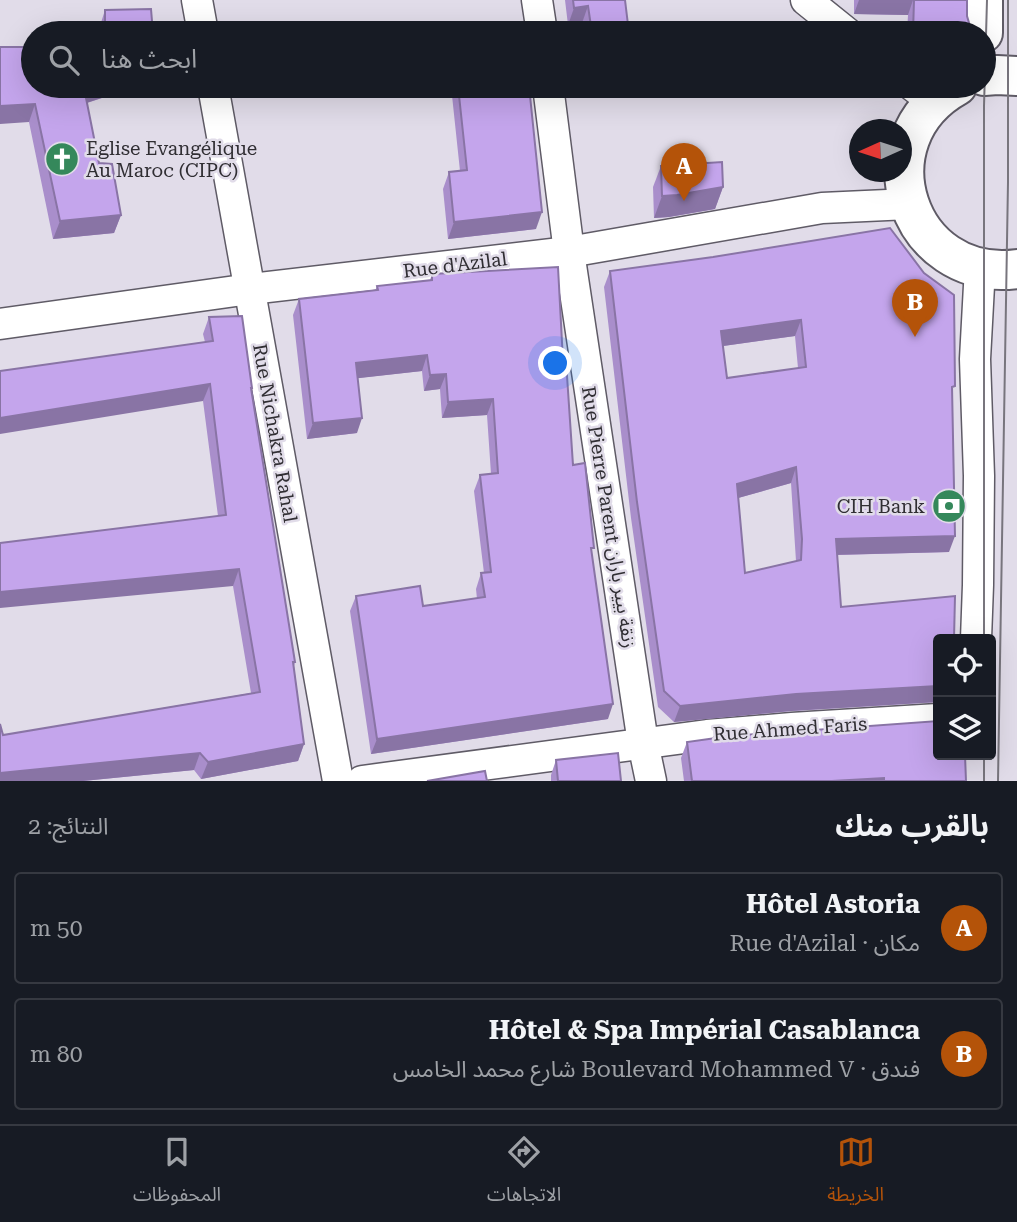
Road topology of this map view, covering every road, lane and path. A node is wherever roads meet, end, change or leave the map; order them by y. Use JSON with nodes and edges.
{"nodes":[{"id":1,"x":197,"y":0,"type":"edge"},
{"id":2,"x":537,"y":0,"type":"edge"},
{"id":3,"x":806,"y":0,"type":"edge"},
{"id":4,"x":983,"y":0,"type":"edge"},
{"id":5,"x":201,"y":21,"type":"edge"},
{"id":6,"x":540,"y":21,"type":"edge"},
{"id":7,"x":832,"y":21,"type":"edge"},
{"id":8,"x":983,"y":21,"type":"edge"},
{"id":9,"x":996,"y":75,"type":"edge"},
{"id":10,"x":1017,"y":76,"type":"edge"},
{"id":11,"x":215,"y":98,"type":"edge"},
{"id":12,"x":550,"y":98,"type":"edge"},
{"id":13,"x":931,"y":98,"type":"edge"},
{"id":14,"x":909,"y":204,"type":"junction"},
{"id":15,"x":569,"y":252,"type":"junction"},
{"id":16,"x":998,"y":268,"type":"edge"},
{"id":17,"x":250,"y":289,"type":"junction"},
{"id":18,"x":0,"y":324,"type":"edge"},
{"id":19,"x":976,"y":634,"type":"edge"},
{"id":20,"x":933,"y":719,"type":"edge"},
{"id":21,"x":643,"y":743,"type":"junction"},
{"id":22,"x":338,"y":781,"type":"edge"},
{"id":23,"x":362,"y":781,"type":"edge"},
{"id":24,"x":651,"y":781,"type":"edge"}],
"edges":[{"from":1,"to":5,"type":"street"},
{"from":2,"to":6,"type":"street"},
{"from":3,"to":7,"type":"street"},
{"from":4,"to":8,"type":"street"},
{"from":9,"to":10,"type":"street"},
{"from":11,"to":17,"type":"street","name":"Rue Nichakra Rahal"},
{"from":12,"to":15,"type":"street","name":"Rue Pierre Parent زنقة بيير باران"},
{"from":13,"to":14,"type":"street"},
{"from":14,"to":15,"type":"street","name":"Rue d'Azilal"},
{"from":14,"to":16,"type":"street"},
{"from":15,"to":17,"type":"street","name":"Rue d'Azilal"},
{"from":15,"to":21,"type":"street","name":"Rue Pierre Parent زنقة بيير باران"},
{"from":16,"to":19,"type":"street"},
{"from":17,"to":18,"type":"street","name":"Rue d'Azilal"},
{"from":17,"to":22,"type":"street","name":"Rue Nichakra Rahal"},
{"from":20,"to":21,"type":"street","name":"Rue Ahmed Faris"},
{"from":21,"to":23,"type":"street","name":"Rue Ahmed Faris"},
{"from":21,"to":24,"type":"street","name":"Rue Pierre Parent زنقة بيير باران"}]}
